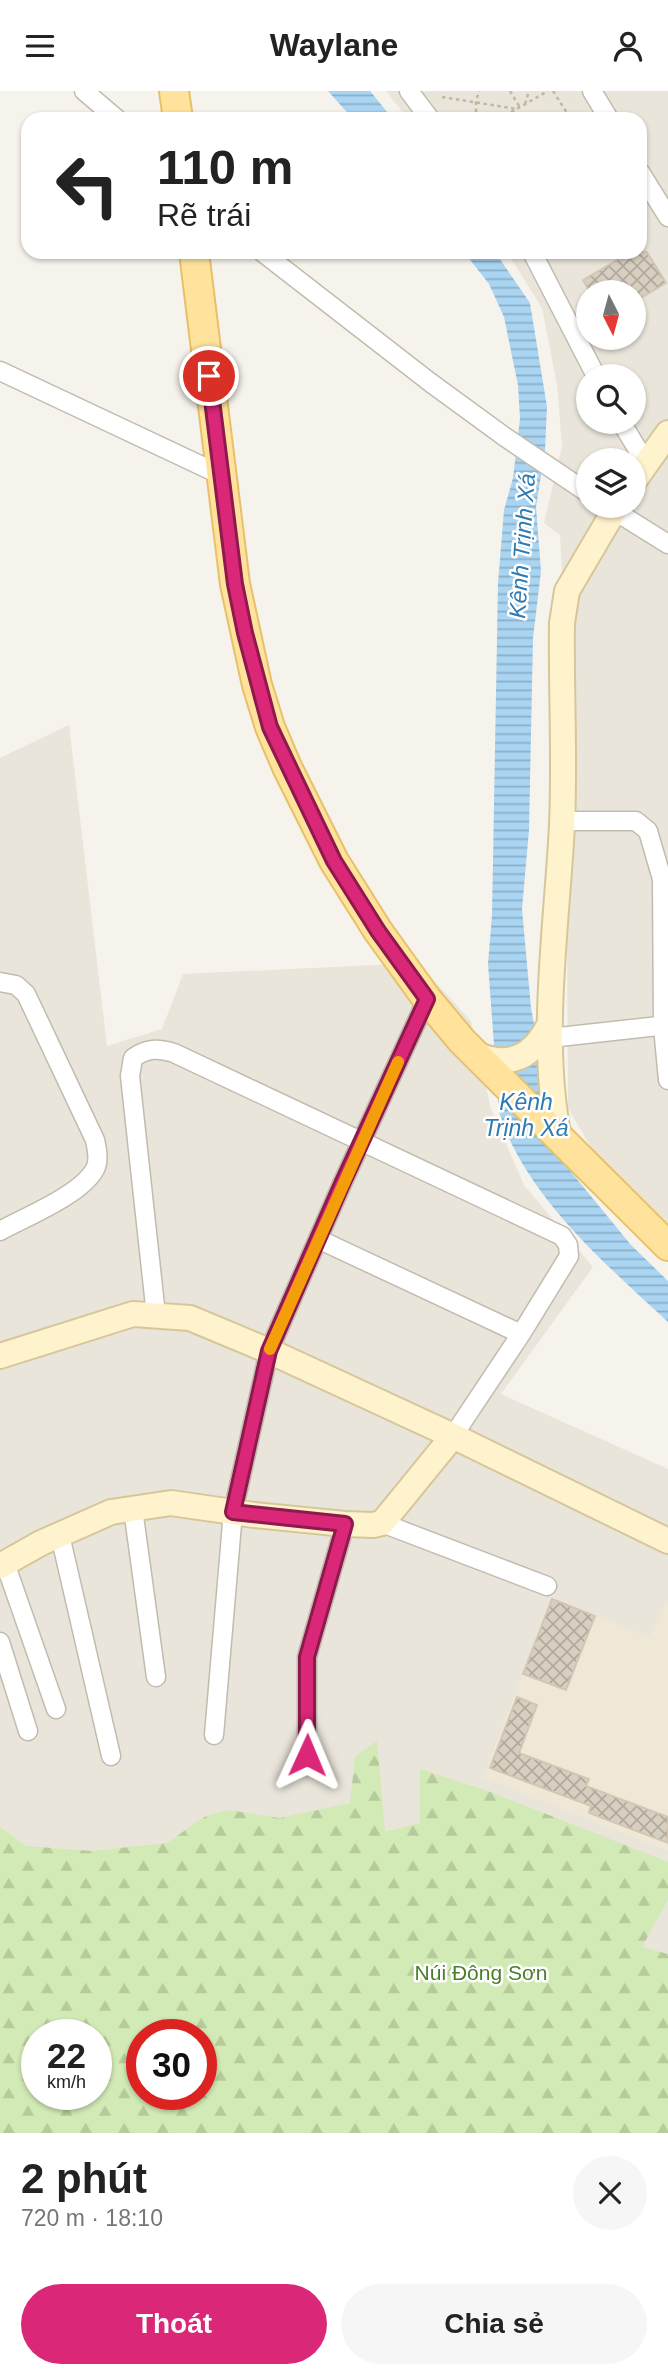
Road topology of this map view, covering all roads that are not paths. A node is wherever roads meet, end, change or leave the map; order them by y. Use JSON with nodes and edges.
{"nodes":[{"id":1,"x":84,"y":91,"type":"edge"},
{"id":2,"x":174,"y":91,"type":"edge"},
{"id":3,"x":592,"y":91,"type":"edge"},
{"id":4,"x":424,"y":95,"type":"edge"},
{"id":5,"x":109,"y":112,"type":"edge"},
{"id":6,"x":177,"y":112,"type":"edge"},
{"id":7,"x":428,"y":112,"type":"edge"},
{"id":8,"x":605,"y":112,"type":"edge"},
{"id":9,"x":647,"y":182,"type":"edge"},
{"id":10,"x":668,"y":217,"type":"edge"},
{"id":11,"x":195,"y":259,"type":"edge"},
{"id":12,"x":271,"y":259,"type":"edge"},
{"id":13,"x":536,"y":259,"type":"edge"},
{"id":14,"x":590,"y":364,"type":"edge"},
{"id":15,"x":0,"y":371,"type":"edge"},
{"id":16,"x":668,"y":433,"type":"edge"},
{"id":17,"x":646,"y":464,"type":"edge"},
{"id":18,"x":221,"y":475,"type":"junction"},
{"id":19,"x":576,"y":484,"type":"edge"},
{"id":20,"x":607,"y":518,"type":"edge"},
{"id":21,"x":629,"y":518,"type":"edge"},
{"id":22,"x":668,"y":544,"type":"edge"},
{"id":23,"x":562,"y":821,"type":"junction"},
{"id":24,"x":0,"y":982,"type":"edge"},
{"id":25,"x":427,"y":999,"type":"junction"},
{"id":26,"x":666,"y":1026,"type":"edge"},
{"id":27,"x":550,"y":1030,"type":"junction"},
{"id":28,"x":475,"y":1054,"type":"junction"},
{"id":29,"x":668,"y":1080,"type":"edge"},
{"id":30,"x":559,"y":1138,"type":"junction"},
{"id":31,"x":362,"y":1141,"type":"junction"},
{"id":32,"x":0,"y":1231,"type":"edge"},
{"id":33,"x":318,"y":1239,"type":"junction"},
{"id":34,"x":668,"y":1246,"type":"edge"},
{"id":35,"x":156,"y":1315,"type":"junction"},
{"id":36,"x":522,"y":1334,"type":"junction"},
{"id":37,"x":269,"y":1351,"type":"junction"},
{"id":38,"x":0,"y":1356,"type":"edge"},
{"id":39,"x":453,"y":1436,"type":"junction"},
{"id":40,"x":133,"y":1509,"type":"junction"},
{"id":41,"x":233,"y":1512,"type":"junction"},
{"id":42,"x":382,"y":1523,"type":"junction"},
{"id":43,"x":345,"y":1524,"type":"junction"},
{"id":44,"x":60,"y":1535,"type":"junction"},
{"id":45,"x":668,"y":1541,"type":"edge"},
{"id":46,"x":2,"y":1565,"type":"edge"},
{"id":47,"x":547,"y":1585,"type":"dead end"},
{"id":48,"x":0,"y":1642,"type":"edge"},
{"id":49,"x":156,"y":1677,"type":"dead end"},
{"id":50,"x":56,"y":1709,"type":"dead end"},
{"id":51,"x":28,"y":1731,"type":"dead end"},
{"id":52,"x":214,"y":1735,"type":"dead end"},
{"id":53,"x":307,"y":1755,"type":"dead end"},
{"id":54,"x":111,"y":1756,"type":"dead end"}],
"edges":[{"from":1,"to":5,"type":"street"},
{"from":2,"to":6,"type":"main road"},
{"from":3,"to":8,"type":"street"},
{"from":4,"to":7,"type":"street"},
{"from":9,"to":10,"type":"street"},
{"from":11,"to":18,"type":"main road"},
{"from":12,"to":19,"type":"street"},
{"from":13,"to":14,"type":"street"},
{"from":15,"to":18,"type":"street"},
{"from":16,"to":17,"type":"main road"},
{"from":18,"to":25,"type":"main road"},
{"from":20,"to":23,"type":"main road"},
{"from":21,"to":22,"type":"street"},
{"from":23,"to":26,"type":"street"},
{"from":23,"to":27,"type":"main road"},
{"from":24,"to":32,"type":"street"},
{"from":25,"to":28,"type":"main road"},
{"from":25,"to":31,"type":"street"},
{"from":26,"to":27,"type":"street"},
{"from":26,"to":29,"type":"street"},
{"from":27,"to":28,"type":"main road"},
{"from":27,"to":30,"type":"main road"},
{"from":28,"to":30,"type":"main road"},
{"from":30,"to":34,"type":"main road"},
{"from":31,"to":33,"type":"street"},
{"from":31,"to":35,"type":"street"},
{"from":31,"to":36,"type":"street"},
{"from":33,"to":36,"type":"street"},
{"from":33,"to":37,"type":"street"},
{"from":35,"to":37,"type":"main road"},
{"from":35,"to":38,"type":"main road"},
{"from":36,"to":39,"type":"street"},
{"from":37,"to":39,"type":"main road"},
{"from":37,"to":41,"type":"street"},
{"from":39,"to":42,"type":"main road"},
{"from":39,"to":45,"type":"main road"},
{"from":40,"to":41,"type":"main road"},
{"from":40,"to":44,"type":"main road"},
{"from":40,"to":49,"type":"street"},
{"from":41,"to":43,"type":"main road"},
{"from":41,"to":52,"type":"street"},
{"from":42,"to":43,"type":"main road"},
{"from":42,"to":47,"type":"street"},
{"from":43,"to":53,"type":"street"},
{"from":44,"to":46,"type":"main road"},
{"from":44,"to":54,"type":"street"},
{"from":46,"to":50,"type":"street"},
{"from":48,"to":51,"type":"street"}]}
